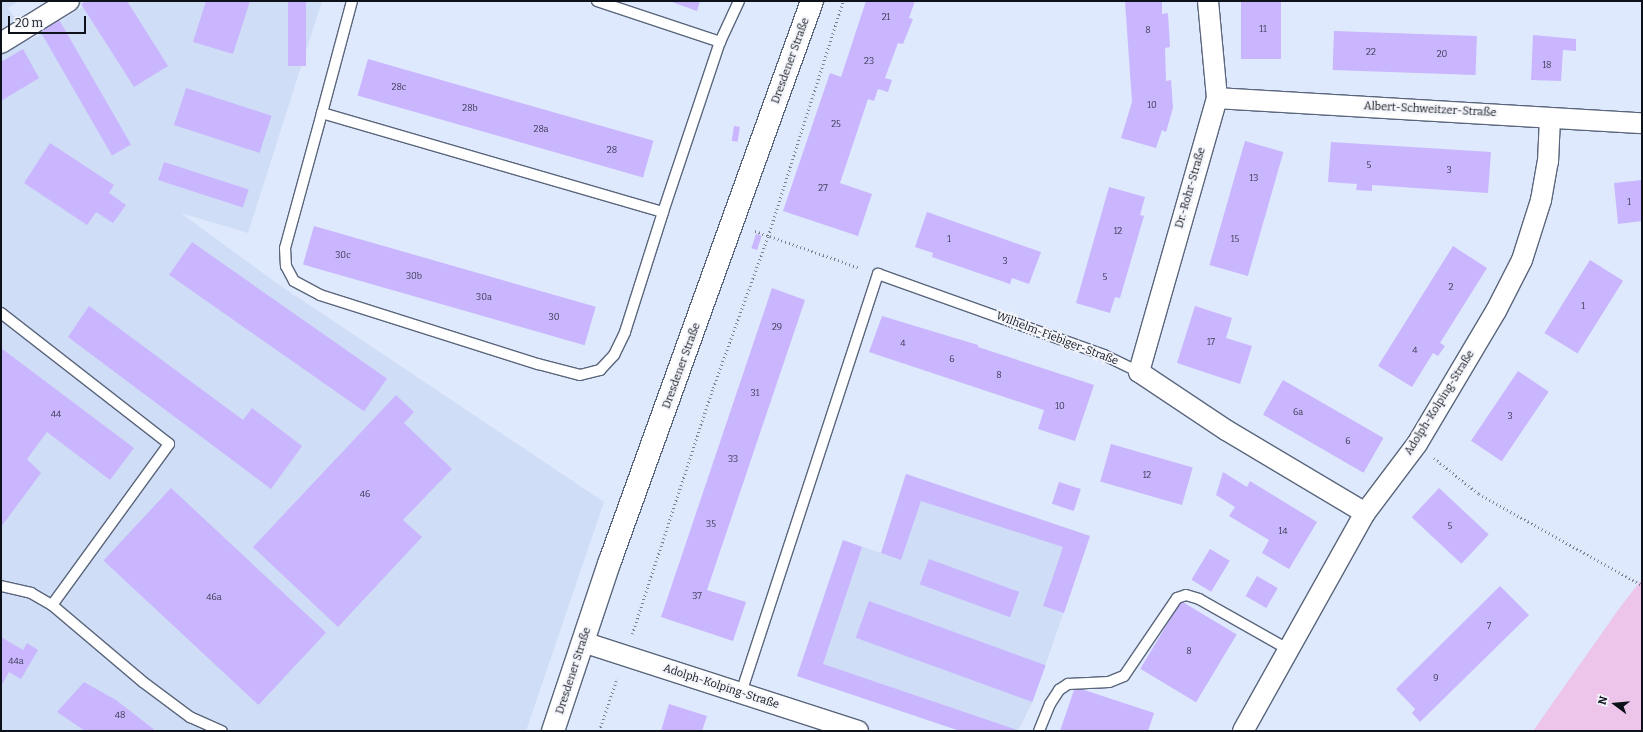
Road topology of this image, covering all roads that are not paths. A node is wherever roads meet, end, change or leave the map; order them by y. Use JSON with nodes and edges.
{"nodes":[{"id":1,"x":69,"y":1,"type":"edge"},
{"id":2,"x":352,"y":1,"type":"edge"},
{"id":3,"x":597,"y":1,"type":"edge"},
{"id":4,"x":739,"y":1,"type":"edge"},
{"id":5,"x":812,"y":1,"type":"edge"},
{"id":6,"x":1208,"y":1,"type":"edge"},
{"id":7,"x":720,"y":42,"type":"junction"},
{"id":8,"x":1,"y":43,"type":"edge"},
{"id":9,"x":1217,"y":98,"type":"junction"},
{"id":10,"x":322,"y":114,"type":"junction"},
{"id":11,"x":1550,"y":118,"type":"junction"},
{"id":12,"x":1642,"y":123,"type":"edge"},
{"id":13,"x":663,"y":212,"type":"junction"},
{"id":14,"x":1,"y":313,"type":"edge"},
{"id":15,"x":1139,"y":372,"type":"junction"},
{"id":16,"x":1366,"y":513,"type":"junction"},
{"id":17,"x":1,"y":586,"type":"edge"},
{"id":18,"x":52,"y":605,"type":"junction"},
{"id":19,"x":583,"y":642,"type":"junction"},
{"id":20,"x":1289,"y":650,"type":"junction"},
{"id":21,"x":741,"y":693,"type":"junction"},
{"id":22,"x":222,"y":731,"type":"edge"},
{"id":23,"x":553,"y":731,"type":"edge"},
{"id":24,"x":858,"y":731,"type":"edge"},
{"id":25,"x":1039,"y":731,"type":"edge"},
{"id":26,"x":1243,"y":731,"type":"edge"}],
"edges":[{"from":1,"to":8,"type":"street"},
{"from":2,"to":10,"type":"lane"},
{"from":3,"to":7,"type":"lane"},
{"from":4,"to":7,"type":"lane"},
{"from":5,"to":19,"type":"main road","name":"Dresdener Straße"},
{"from":6,"to":9,"type":"street","name":"Dr.-Rohr-Straße"},
{"from":7,"to":13,"type":"lane"},
{"from":9,"to":11,"type":"street","name":"Albert-Schweitzer-Straße"},
{"from":9,"to":15,"type":"street","name":"Dr.-Rohr-Straße"},
{"from":10,"to":13,"type":"lane"},
{"from":10,"to":13,"type":"lane"},
{"from":11,"to":12,"type":"street","name":"Albert-Schweitzer-Straße"},
{"from":11,"to":16,"type":"street","name":"Adolph-Kolping-Straße"},
{"from":14,"to":18,"type":"lane"},
{"from":15,"to":16,"type":"street","name":"Wilhelm-Fiebiger-Straße"},
{"from":15,"to":21,"type":"lane","name":"Wilhelm-Fiebiger-Straße"},
{"from":16,"to":20,"type":"street","name":"Adolph-Kolping-Straße"},
{"from":17,"to":18,"type":"lane"},
{"from":18,"to":22,"type":"lane"},
{"from":19,"to":21,"type":"street","name":"Adolph-Kolping-Straße"},
{"from":19,"to":23,"type":"main road","name":"Dresdener Straße"},
{"from":20,"to":25,"type":"lane"},
{"from":20,"to":26,"type":"street","name":"Adolph-Kolping-Straße"},
{"from":21,"to":24,"type":"street","name":"Adolph-Kolping-Straße"}]}
